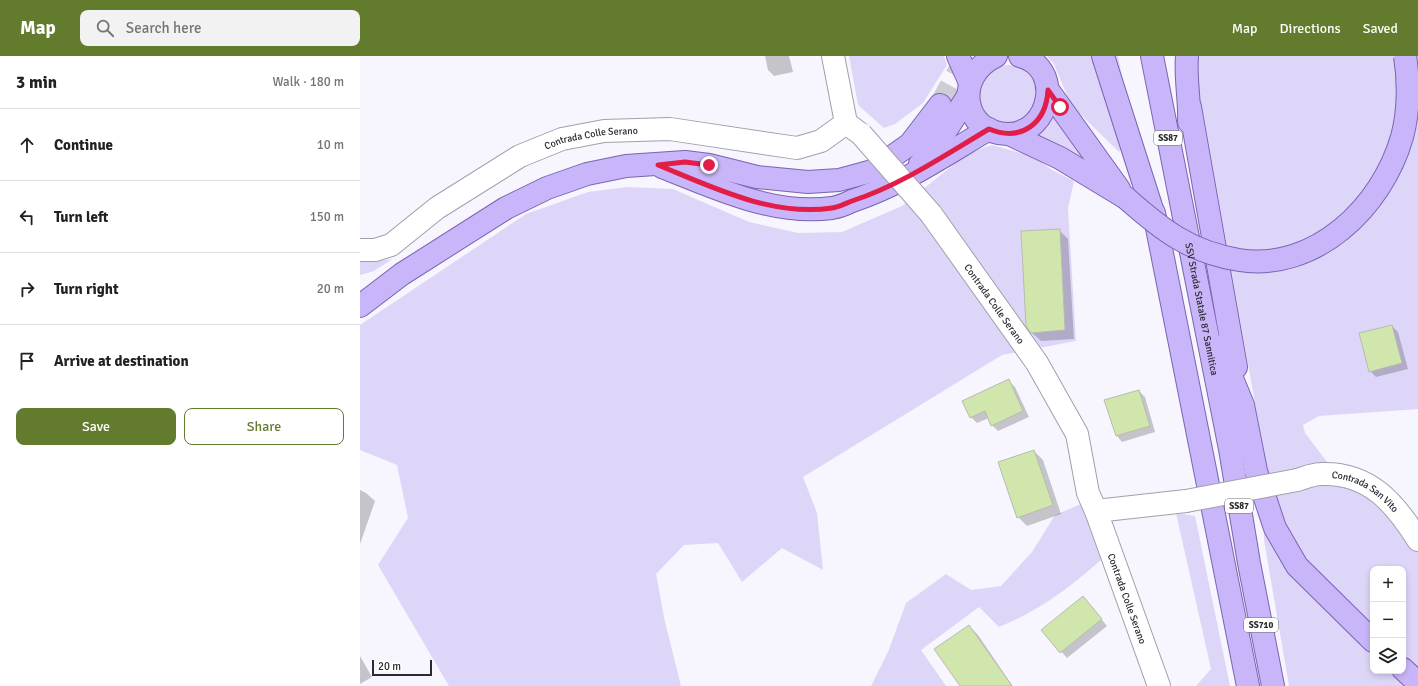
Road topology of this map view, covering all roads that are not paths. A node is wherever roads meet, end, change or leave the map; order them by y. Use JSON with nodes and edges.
{"nodes":[{"id":1,"x":833,"y":56,"type":"edge"},
{"id":2,"x":958,"y":56,"type":"edge"},
{"id":3,"x":996,"y":56,"type":"edge"},
{"id":4,"x":1020,"y":56,"type":"edge"},
{"id":5,"x":1103,"y":56,"type":"edge"},
{"id":6,"x":1152,"y":56,"type":"edge"},
{"id":7,"x":1187,"y":56,"type":"edge"},
{"id":8,"x":1405,"y":56,"type":"edge"},
{"id":9,"x":969,"y":89,"type":"junction"},
{"id":10,"x":1048,"y":90,"type":"junction"},
{"id":11,"x":940,"y":105,"type":"tunnel mouth"},
{"id":12,"x":1190,"y":107,"type":"junction"},
{"id":13,"x":854,"y":128,"type":"junction"},
{"id":14,"x":999,"y":132,"type":"junction"},
{"id":15,"x":658,"y":165,"type":"junction"},
{"id":16,"x":912,"y":174,"type":"junction"},
{"id":17,"x":1126,"y":198,"type":"junction"},
{"id":18,"x":1154,"y":213,"type":"junction"},
{"id":19,"x":1184,"y":219,"type":"junction"},
{"id":20,"x":360,"y":250,"type":"edge"},
{"id":21,"x":402,"y":274,"type":"junction"},
{"id":22,"x":360,"y":285,"type":"edge"},
{"id":23,"x":1200,"y":301,"type":"junction"},
{"id":24,"x":360,"y":306,"type":"edge"},
{"id":25,"x":1243,"y":405,"type":"junction"},
{"id":26,"x":1230,"y":449,"type":"junction"},
{"id":27,"x":1096,"y":511,"type":"junction"},
{"id":28,"x":1418,"y":540,"type":"edge"},
{"id":29,"x":1249,"y":563,"type":"junction"},
{"id":30,"x":1370,"y":638,"type":"edge"},
{"id":31,"x":1406,"y":672,"type":"edge"},
{"id":32,"x":1418,"y":683,"type":"edge"},
{"id":33,"x":1159,"y":686,"type":"edge"},
{"id":34,"x":1248,"y":686,"type":"edge"},
{"id":35,"x":1258,"y":686,"type":"edge"},
{"id":36,"x":1273,"y":686,"type":"edge"}],
"edges":[{"from":1,"to":13,"type":"street"},
{"from":2,"to":9,"type":"main road"},
{"from":3,"to":9,"type":"main road"},
{"from":4,"to":10,"type":"main road"},
{"from":5,"to":18,"type":"main road"},
{"from":6,"to":19,"type":"main road","name":"SSV Strada Statale 87 Sannitica","number":"SS87"},
{"from":7,"to":12,"type":"main road"},
{"from":8,"to":17,"type":"main road","bridge":true},
{"from":9,"to":14,"type":"main road"},
{"from":9,"to":16,"type":"main road"},
{"from":10,"to":14,"type":"main road"},
{"from":10,"to":17,"type":"main road"},
{"from":11,"to":15,"type":"main road"},
{"from":12,"to":19,"type":"main road"},
{"from":12,"to":25,"type":"main road"},
{"from":13,"to":20,"type":"street","name":"Contrada Colle Serano"},
{"from":13,"to":27,"type":"street","name":"Contrada Colle Serano","bridge":true},
{"from":14,"to":16,"type":"main road"},
{"from":14,"to":17,"type":"main road"},
{"from":15,"to":16,"type":"main road"},
{"from":15,"to":21,"type":"main road"},
{"from":18,"to":26,"type":"main road"},
{"from":18,"to":34,"type":"main road"},
{"from":19,"to":23,"type":"main road","name":"SSV Strada Statale 87 Sannitica","number":"SS87"},
{"from":21,"to":22,"type":"main road"},
{"from":21,"to":24,"type":"main road"},
{"from":23,"to":25,"type":"main road"},
{"from":23,"to":26,"type":"main road","name":"SSV Strada Statale 87 Sannitica","number":"SS87"},
{"from":25,"to":30,"type":"main road"},
{"from":26,"to":29,"type":"main road","name":"SSV Strada Statale 87 Sannitica","number":"SS87"},
{"from":27,"to":28,"type":"street","name":"Contrada San Vito","bridge":true},
{"from":27,"to":33,"type":"street","name":"Contrada Colle Serano"},
{"from":29,"to":35,"type":"main road"},
{"from":29,"to":36,"type":"main road","number":"SS710"},
{"from":31,"to":32,"type":"main road"}]}
